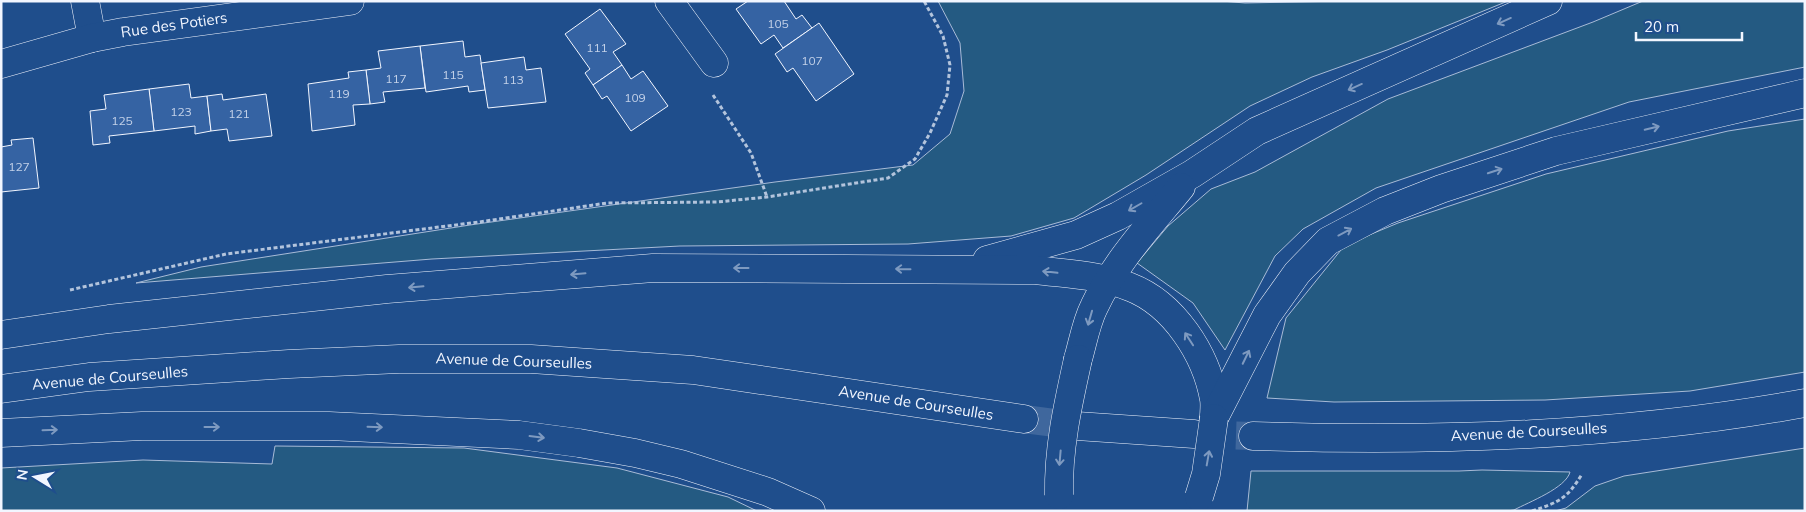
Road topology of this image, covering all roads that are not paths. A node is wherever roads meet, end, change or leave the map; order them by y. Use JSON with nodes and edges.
{"nodes":[{"id":1,"x":85,"y":1,"type":"edge"},
{"id":2,"x":350,"y":1,"type":"edge"},
{"id":3,"x":669,"y":1,"type":"edge"},
{"id":4,"x":1548,"y":1,"type":"edge"},
{"id":5,"x":92,"y":38,"type":"junction"},
{"id":6,"x":714,"y":63,"type":"road end"},
{"id":7,"x":1,"y":64,"type":"edge"},
{"id":8,"x":1805,"y":93,"type":"edge"},
{"id":9,"x":1192,"y":174,"type":"junction"},
{"id":10,"x":952,"y":270,"type":"junction"},
{"id":11,"x":1108,"y":280,"type":"junction"},
{"id":12,"x":1,"y":335,"type":"edge"},
{"id":13,"x":1,"y":388,"type":"edge"},
{"id":14,"x":1805,"y":402,"type":"edge"},
{"id":15,"x":1211,"y":413,"type":"junction"},
{"id":16,"x":1024,"y":419,"type":"tunnel mouth"},
{"id":17,"x":1077,"y":426,"type":"tunnel mouth"},
{"id":18,"x":1,"y":433,"type":"edge"},
{"id":19,"x":1252,"y":436,"type":"tunnel mouth"},
{"id":20,"x":1058,"y":503,"type":"edge"},
{"id":21,"x":1197,"y":506,"type":"edge"},
{"id":22,"x":811,"y":511,"type":"edge"}],
"edges":[{"from":1,"to":5,"type":"main road"},
{"from":2,"to":5,"type":"main road","name":"Rue des Potiers"},
{"from":3,"to":6,"type":"main road"},
{"from":4,"to":9,"type":"main road","one_way":true},
{"from":5,"to":7,"type":"main road","name":"Rue des Potiers"},
{"from":15,"to":8,"type":"main road","one_way":true},
{"from":9,"to":10,"type":"main road","one_way":true},
{"from":9,"to":11,"type":"main road"},
{"from":11,"to":10,"type":"main road","one_way":true},
{"from":10,"to":12,"type":"main road","one_way":true},
{"from":15,"to":11,"type":"main road","one_way":true},
{"from":11,"to":20,"type":"main road","one_way":true,"bridge":true},
{"from":13,"to":16,"type":"main road","name":"Avenue de Courseulles"},
{"from":14,"to":19,"type":"main road","name":"Avenue de Courseulles"},
{"from":15,"to":17,"type":"main road"},
{"from":21,"to":15,"type":"main road","one_way":true,"bridge":true},
{"from":18,"to":22,"type":"main road","one_way":true}]}
